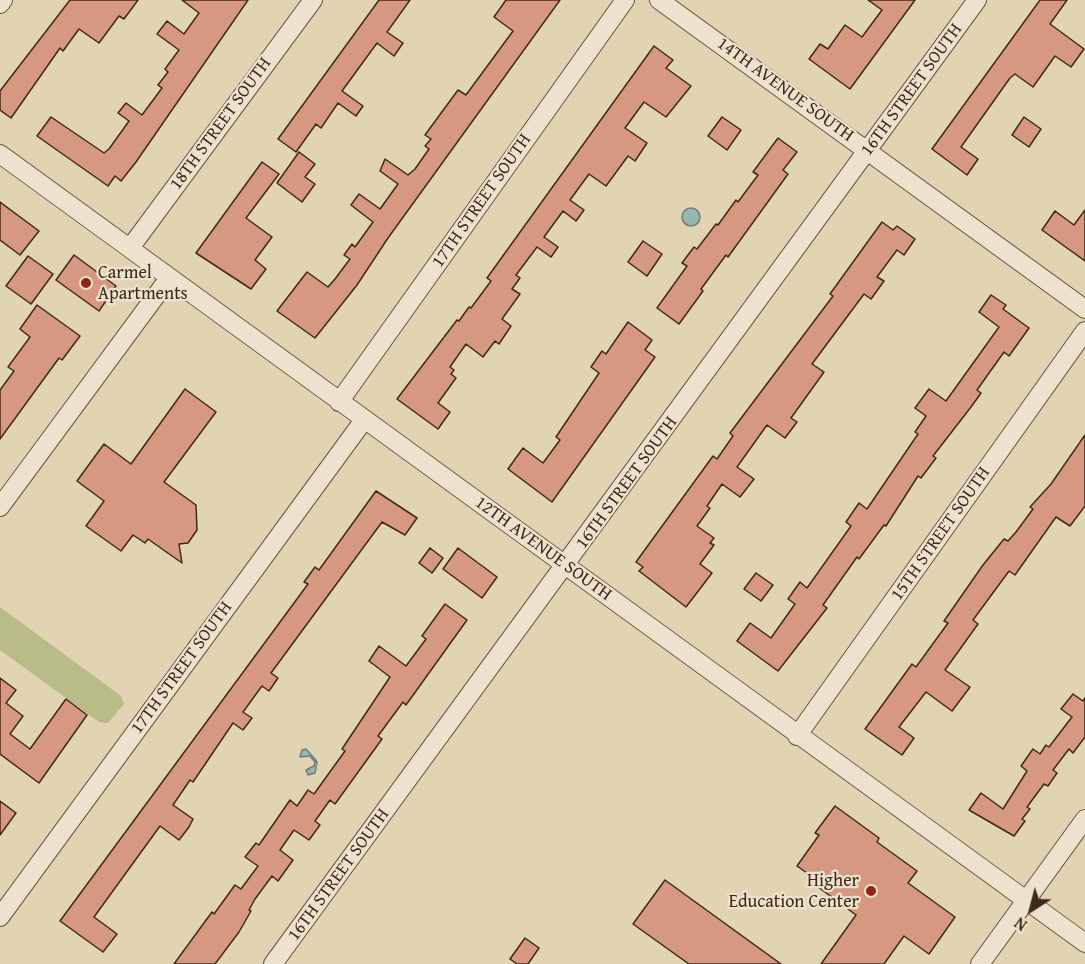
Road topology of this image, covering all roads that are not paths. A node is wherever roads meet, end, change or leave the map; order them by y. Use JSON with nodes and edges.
{"nodes":[{"id":1,"x":3,"y":0,"type":"edge"},
{"id":2,"x":313,"y":0,"type":"edge"},
{"id":3,"x":625,"y":0,"type":"edge"},
{"id":4,"x":659,"y":0,"type":"edge"},
{"id":5,"x":977,"y":0,"type":"edge"},
{"id":6,"x":0,"y":4,"type":"edge"},
{"id":7,"x":869,"y":150,"type":"junction"},
{"id":8,"x":0,"y":154,"type":"edge"},
{"id":9,"x":129,"y":248,"type":"junction"},
{"id":10,"x":169,"y":278,"type":"junction"},
{"id":11,"x":1085,"y":309,"type":"edge"},
{"id":12,"x":1085,"y":331,"type":"edge"},
{"id":13,"x":339,"y":402,"type":"junction"},
{"id":14,"x":364,"y":420,"type":"junction"},
{"id":15,"x":0,"y":507,"type":"edge"},
{"id":16,"x":567,"y":566,"type":"junction"},
{"id":17,"x":797,"y":736,"type":"junction"},
{"id":18,"x":1085,"y":819,"type":"edge"},
{"id":19,"x":1026,"y":901,"type":"junction"},
{"id":20,"x":0,"y":916,"type":"edge"},
{"id":21,"x":1085,"y":943,"type":"edge"},
{"id":22,"x":273,"y":964,"type":"edge"},
{"id":23,"x":980,"y":964,"type":"edge"}],
"edges":[{"from":1,"to":6,"type":"street"},
{"from":2,"to":9,"type":"street","name":"18TH STREET SOUTH"},
{"from":3,"to":13,"type":"street","name":"17TH STREET SOUTH"},
{"from":4,"to":7,"type":"street","name":"14TH AVENUE SOUTH"},
{"from":5,"to":7,"type":"street","name":"16TH STREET SOUTH"},
{"from":7,"to":11,"type":"street","name":"14TH AVENUE SOUTH"},
{"from":7,"to":16,"type":"street","name":"16TH STREET SOUTH"},
{"from":8,"to":9,"type":"street","name":"12TH AVENUE SOUTH"},
{"from":9,"to":10,"type":"street","name":"12TH AVENUE SOUTH"},
{"from":10,"to":13,"type":"street","name":"12TH AVENUE SOUTH"},
{"from":10,"to":15,"type":"street"},
{"from":12,"to":17,"type":"street","name":"15TH STREET SOUTH"},
{"from":13,"to":14,"type":"street","name":"12TH AVENUE SOUTH"},
{"from":14,"to":16,"type":"street","name":"12TH AVENUE SOUTH"},
{"from":14,"to":20,"type":"street","name":"17TH STREET SOUTH"},
{"from":16,"to":17,"type":"street","name":"12TH AVENUE SOUTH"},
{"from":16,"to":22,"type":"street","name":"16TH STREET SOUTH"},
{"from":17,"to":19,"type":"street","name":"12TH AVENUE SOUTH"},
{"from":18,"to":19,"type":"street"},
{"from":19,"to":21,"type":"street","name":"12TH AVENUE SOUTH"},
{"from":19,"to":23,"type":"street"}]}
